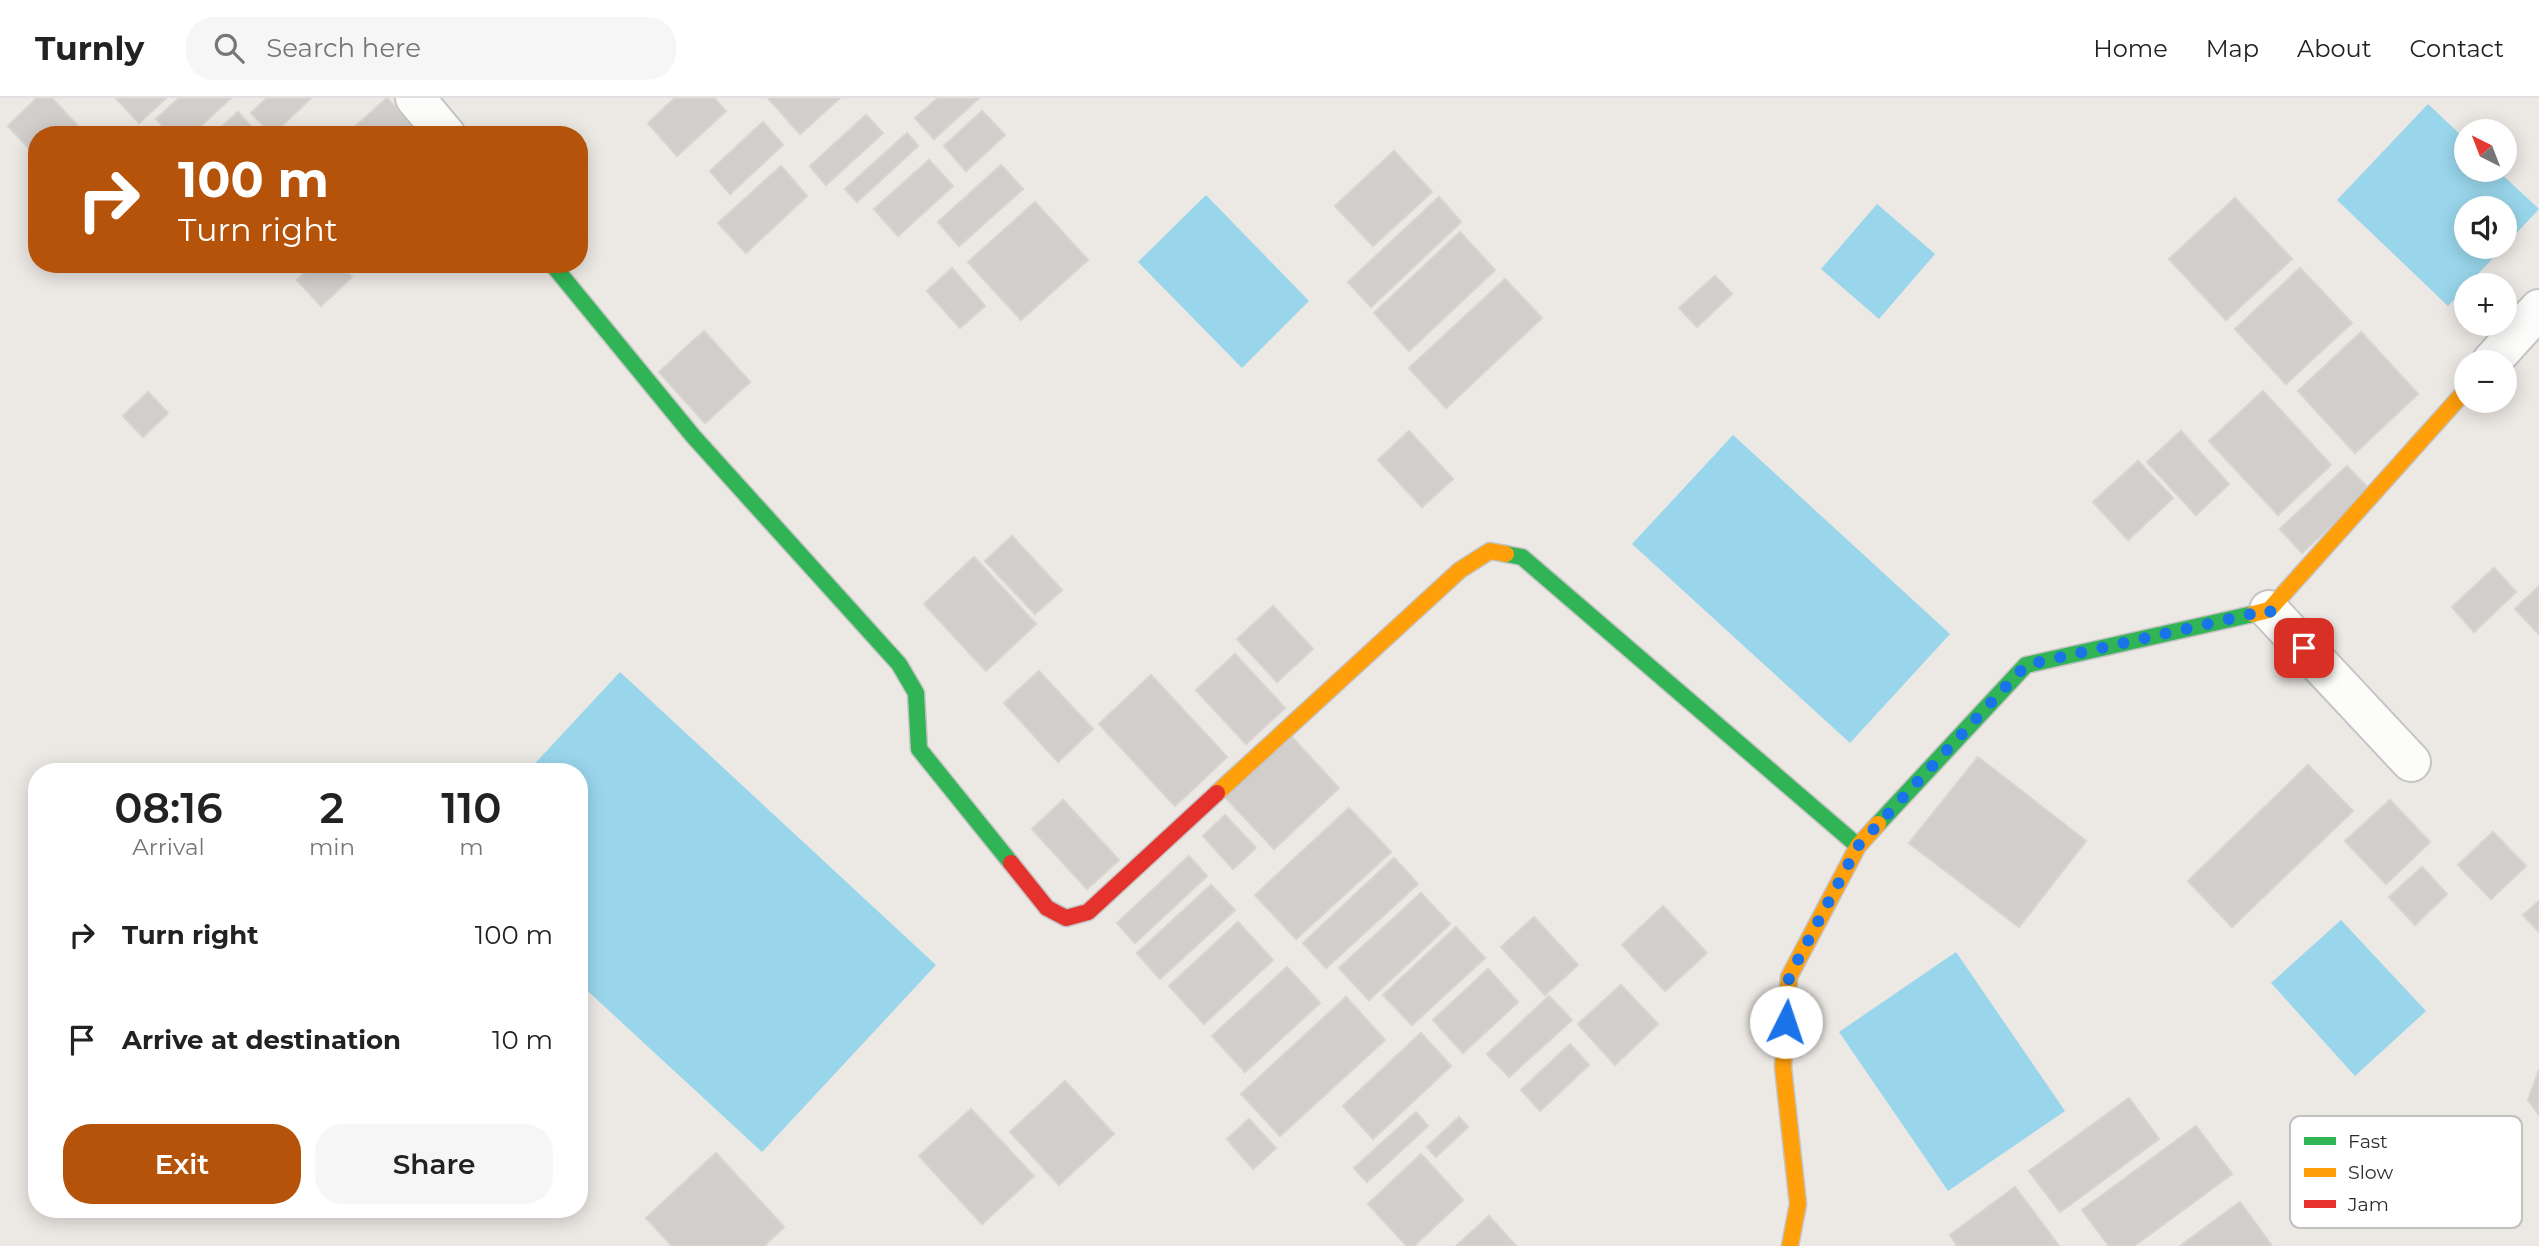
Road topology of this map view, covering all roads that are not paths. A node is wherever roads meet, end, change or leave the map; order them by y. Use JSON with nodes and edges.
{"nodes":[{"id":1,"x":415,"y":98,"type":"edge"},
{"id":2,"x":438,"y":126,"type":"edge"},
{"id":3,"x":559,"y":273,"type":"edge"},
{"id":4,"x":2539,"y":309,"type":"edge"},
{"id":5,"x":2502,"y":350,"type":"edge"},
{"id":6,"x":2454,"y":403,"type":"edge"},
{"id":7,"x":2269,"y":610,"type":"junction"},
{"id":8,"x":2412,"y":762,"type":"dead end"},
{"id":9,"x":1858,"y":846,"type":"junction"},
{"id":10,"x":1790,"y":1246,"type":"edge"}],
"edges":[{"from":1,"to":2,"type":"street"},
{"from":3,"to":9,"type":"street"},
{"from":4,"to":5,"type":"street"},
{"from":6,"to":7,"type":"street"},
{"from":7,"to":8,"type":"street"},
{"from":7,"to":9,"type":"street"},
{"from":9,"to":10,"type":"street"}]}
